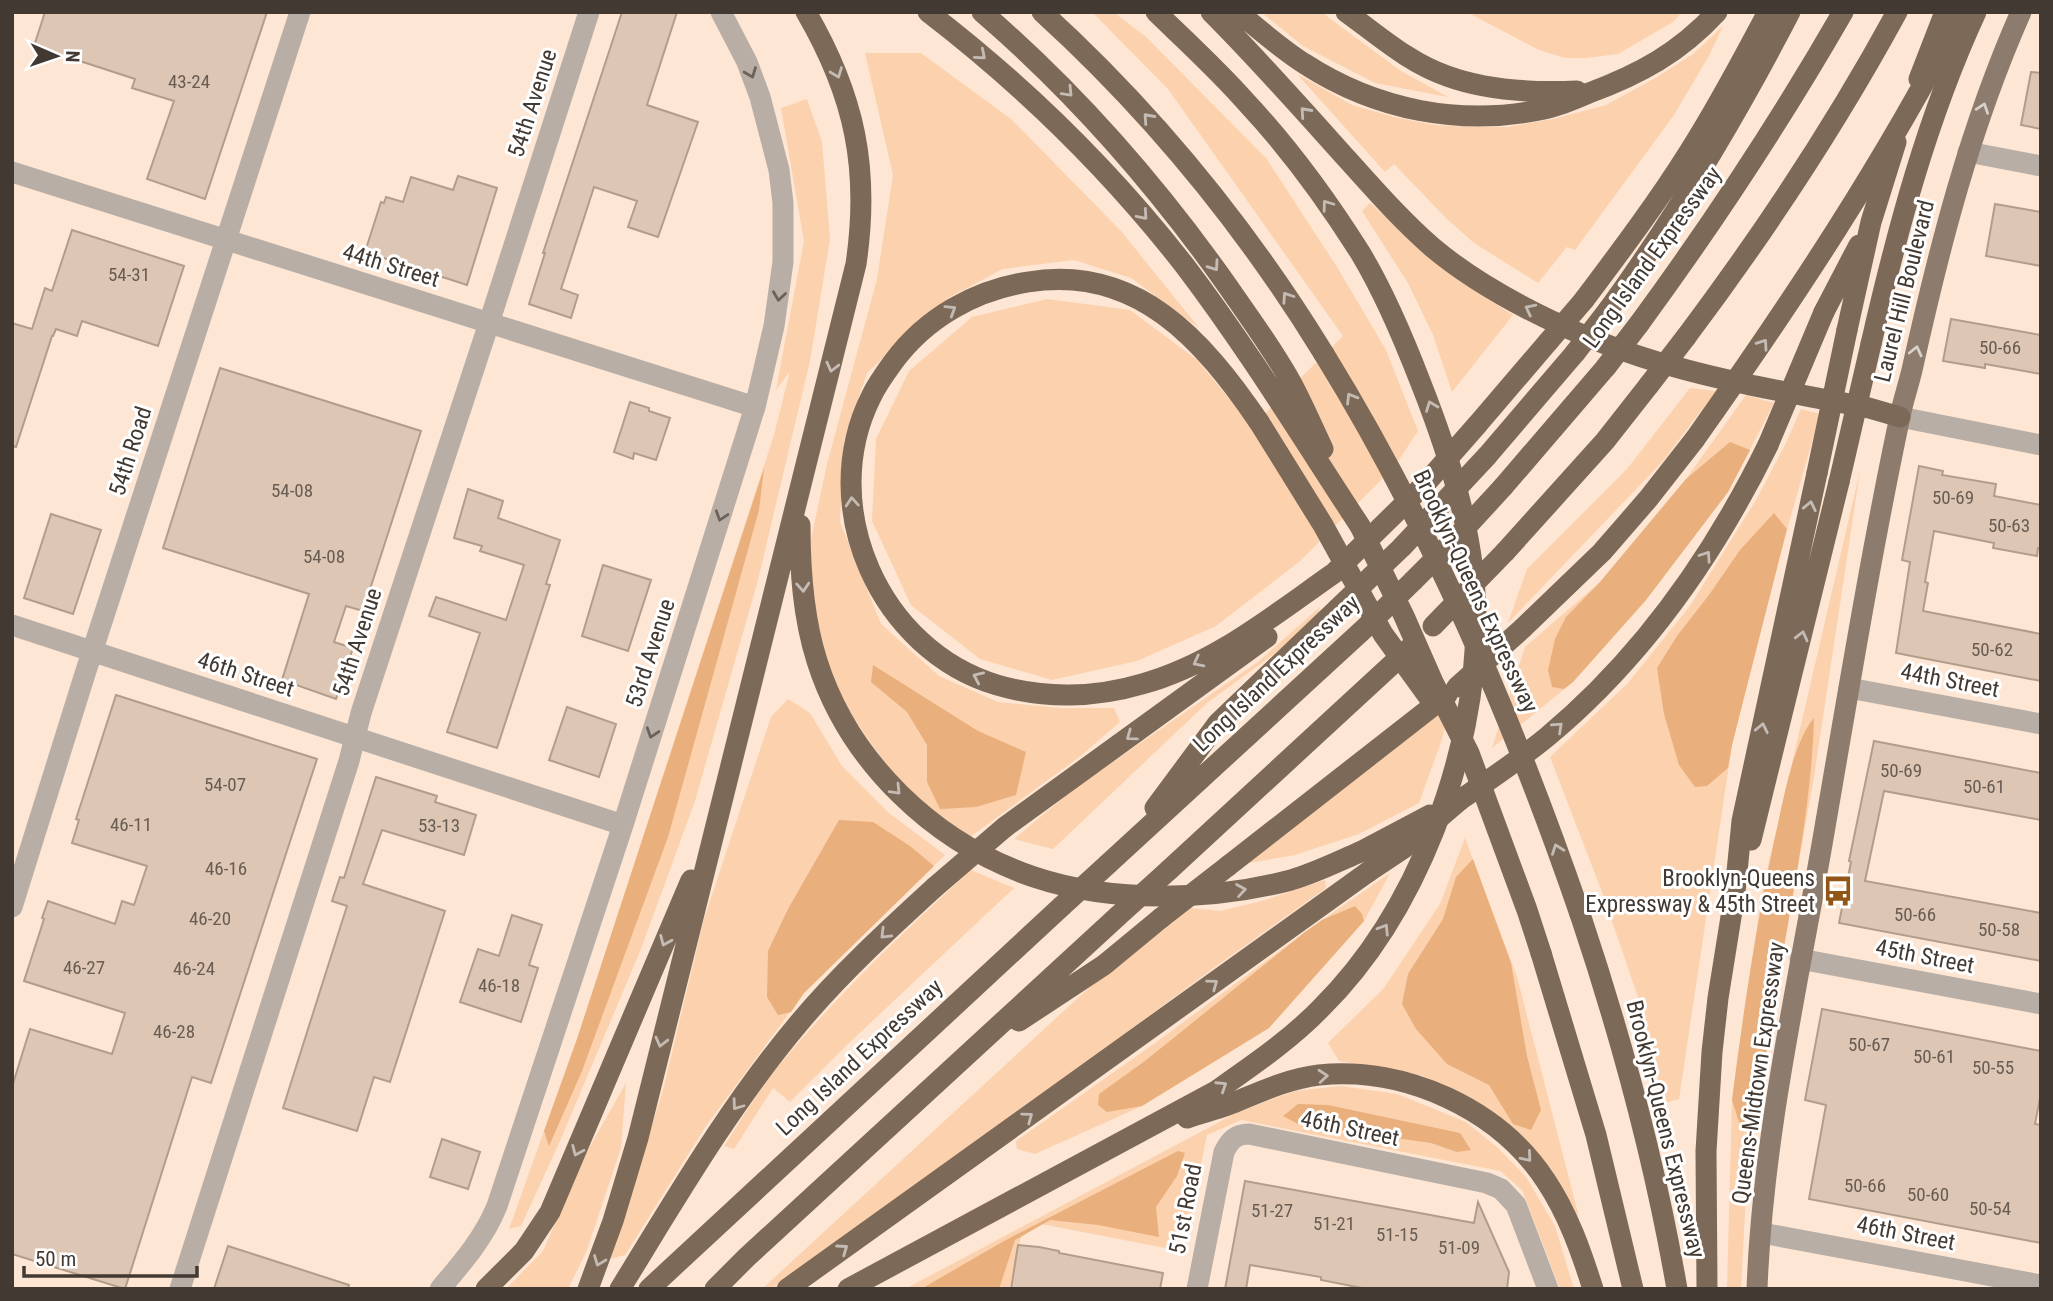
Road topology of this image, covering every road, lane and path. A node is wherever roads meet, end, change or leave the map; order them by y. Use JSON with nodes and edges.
{"nodes":[{"id":1,"x":300,"y":12,"type":"edge"},
{"id":2,"x":589,"y":12,"type":"edge"},
{"id":3,"x":721,"y":12,"type":"edge"},
{"id":4,"x":806,"y":12,"type":"edge"},
{"id":5,"x":928,"y":12,"type":"edge"},
{"id":6,"x":982,"y":12,"type":"edge"},
{"id":7,"x":1042,"y":12,"type":"edge"},
{"id":8,"x":1156,"y":12,"type":"edge"},
{"id":9,"x":1210,"y":12,"type":"edge"},
{"id":10,"x":1238,"y":12,"type":"edge"},
{"id":11,"x":1346,"y":12,"type":"edge"},
{"id":12,"x":1717,"y":12,"type":"edge"},
{"id":13,"x":1768,"y":12,"type":"edge"},
{"id":14,"x":1790,"y":12,"type":"edge"},
{"id":15,"x":1843,"y":12,"type":"edge"},
{"id":16,"x":1896,"y":12,"type":"edge"},
{"id":17,"x":1945,"y":12,"type":"edge"},
{"id":18,"x":1962,"y":12,"type":"edge"},
{"id":19,"x":1976,"y":12,"type":"edge"},
{"id":20,"x":2021,"y":12,"type":"edge"},
{"id":21,"x":1596,"y":90,"type":"junction"},
{"id":22,"x":1968,"y":152,"type":"junction"},
{"id":23,"x":2041,"y":166,"type":"edge"},
{"id":24,"x":12,"y":172,"type":"edge"},
{"id":25,"x":1871,"y":222,"type":"junction"},
{"id":26,"x":226,"y":241,"type":"junction"},
{"id":27,"x":489,"y":323,"type":"junction"},
{"id":28,"x":1285,"y":393,"type":"junction"},
{"id":29,"x":755,"y":407,"type":"junction"},
{"id":30,"x":1900,"y":417,"type":"junction"},
{"id":31,"x":2041,"y":445,"type":"edge"},
{"id":32,"x":800,"y":495,"type":"junction"},
{"id":33,"x":1337,"y":571,"type":"junction"},
{"id":34,"x":1867,"y":591,"type":"joint"},
{"id":35,"x":12,"y":625,"type":"edge"},
{"id":36,"x":93,"y":651,"type":"junction"},
{"id":37,"x":1849,"y":688,"type":"junction"},
{"id":38,"x":2041,"y":724,"type":"edge"},
{"id":39,"x":355,"y":737,"type":"junction"},
{"id":40,"x":1469,"y":753,"type":"junction"},
{"id":41,"x":1460,"y":800,"type":"junction"},
{"id":42,"x":719,"y":810,"type":"junction"},
{"id":43,"x":623,"y":825,"type":"junction"},
{"id":44,"x":1115,"y":858,"type":"junction"},
{"id":45,"x":1735,"y":892,"type":"junction"},
{"id":46,"x":12,"y":907,"type":"edge"},
{"id":47,"x":1800,"y":959,"type":"junction"},
{"id":48,"x":2041,"y":1004,"type":"edge"},
{"id":49,"x":965,"y":1058,"type":"junction"},
{"id":50,"x":1142,"y":1132,"type":"junction"},
{"id":51,"x":1230,"y":1142,"type":"joint"},
{"id":52,"x":1762,"y":1233,"type":"junction"},
{"id":53,"x":2041,"y":1284,"type":"edge"},
{"id":54,"x":180,"y":1289,"type":"edge"},
{"id":55,"x":440,"y":1289,"type":"edge"},
{"id":56,"x":486,"y":1289,"type":"edge"},
{"id":57,"x":587,"y":1289,"type":"edge"},
{"id":58,"x":620,"y":1289,"type":"edge"},
{"id":59,"x":649,"y":1289,"type":"edge"},
{"id":60,"x":715,"y":1289,"type":"edge"},
{"id":61,"x":788,"y":1289,"type":"edge"},
{"id":62,"x":848,"y":1289,"type":"edge"},
{"id":63,"x":1196,"y":1289,"type":"edge"},
{"id":64,"x":1548,"y":1289,"type":"edge"},
{"id":65,"x":1593,"y":1289,"type":"edge"},
{"id":66,"x":1633,"y":1289,"type":"edge"},
{"id":67,"x":1677,"y":1289,"type":"edge"},
{"id":68,"x":1707,"y":1289,"type":"edge"},
{"id":69,"x":1757,"y":1289,"type":"edge"}],
"edges":[{"from":1,"to":26,"type":"street","name":"54th Road"},
{"from":2,"to":27,"type":"street","name":"54th Avenue"},
{"from":3,"to":29,"type":"street","name":"53rd Avenue","one_way":true},
{"from":4,"to":32,"type":"highway","one_way":true},
{"from":5,"to":28,"type":"highway","one_way":true},
{"from":6,"to":28,"type":"highway","one_way":true},
{"from":67,"to":7,"type":"highway","name":"Brooklyn-Queens Expressway","one_way":true,"bridge":true},
{"from":50,"to":8,"type":"highway","one_way":true},
{"from":30,"to":9,"type":"highway","one_way":true},
{"from":10,"to":21,"type":"highway"},
{"from":11,"to":21,"type":"highway"},
{"from":12,"to":21,"type":"highway"},
{"from":13,"to":33,"type":"highway","bridge":true},
{"from":14,"to":44,"type":"highway","bridge":true},
{"from":15,"to":44,"type":"highway","name":"Long Island Expressway","bridge":true},
{"from":16,"to":49,"type":"highway","bridge":true},
{"from":17,"to":25,"type":"highway"},
{"from":49,"to":18,"type":"highway","one_way":true,"bridge":true},
{"from":45,"to":19,"type":"highway","one_way":true,"bridge":true},
{"from":22,"to":20,"type":"main road","name":"Laurel Hill Boulevard","one_way":true},
{"from":22,"to":23,"type":"street"},
{"from":30,"to":22,"type":"main road","name":"Laurel Hill Boulevard","one_way":true},
{"from":24,"to":26,"type":"street","name":"44th Street"},
{"from":41,"to":25,"type":"highway","one_way":true,"bridge":true},
{"from":45,"to":25,"type":"highway","one_way":true,"bridge":true},
{"from":26,"to":27,"type":"street","name":"44th Street"},
{"from":26,"to":36,"type":"street","name":"54th Road"},
{"from":27,"to":29,"type":"street","name":"44th Street"},
{"from":27,"to":39,"type":"street","name":"54th Avenue"},
{"from":28,"to":40,"type":"highway","bridge":true},
{"from":29,"to":43,"type":"street","name":"53rd Avenue","one_way":true},
{"from":30,"to":31,"type":"street"},
{"from":30,"to":34,"type":"main road","name":"Laurel Hill Boulevard"},
{"from":32,"to":41,"type":"highway","one_way":true,"bridge":true},
{"from":32,"to":42,"type":"highway"},
{"from":33,"to":40,"type":"highway","one_way":true,"bridge":true},
{"from":33,"to":58,"type":"highway","one_way":true,"bridge":true},
{"from":34,"to":37,"type":"main road","name":"Queens-Midtown Expressway"},
{"from":35,"to":36,"type":"street","name":"46th Street"},
{"from":36,"to":39,"type":"street","name":"46th Street"},
{"from":36,"to":46,"type":"street","name":"54th Road"},
{"from":37,"to":38,"type":"street","name":"44th Street"},
{"from":37,"to":47,"type":"main road","name":"Queens-Midtown Expressway"},
{"from":39,"to":43,"type":"street","name":"46th Street"},
{"from":39,"to":54,"type":"street","name":"54th Avenue"},
{"from":40,"to":66,"type":"highway","bridge":true},
{"from":61,"to":41,"type":"highway","one_way":true,"bridge":true},
{"from":42,"to":56,"type":"highway","one_way":true},
{"from":42,"to":57,"type":"highway","one_way":true},
{"from":43,"to":55,"type":"street","name":"53rd Avenue"},
{"from":44,"to":59,"type":"highway","name":"Long Island Expressway","bridge":true},
{"from":45,"to":68,"type":"highway"},
{"from":47,"to":48,"type":"street","name":"45th Street"},
{"from":47,"to":52,"type":"main road","name":"Queens-Midtown Expressway"},
{"from":49,"to":60,"type":"highway"},
{"from":50,"to":62,"type":"highway"},
{"from":50,"to":65,"type":"highway","one_way":true},
{"from":51,"to":63,"type":"street","name":"51st Road"},
{"from":51,"to":64,"type":"street","name":"46th Street"},
{"from":52,"to":53,"type":"street","name":"46th Street"},
{"from":52,"to":69,"type":"main road"}]}
